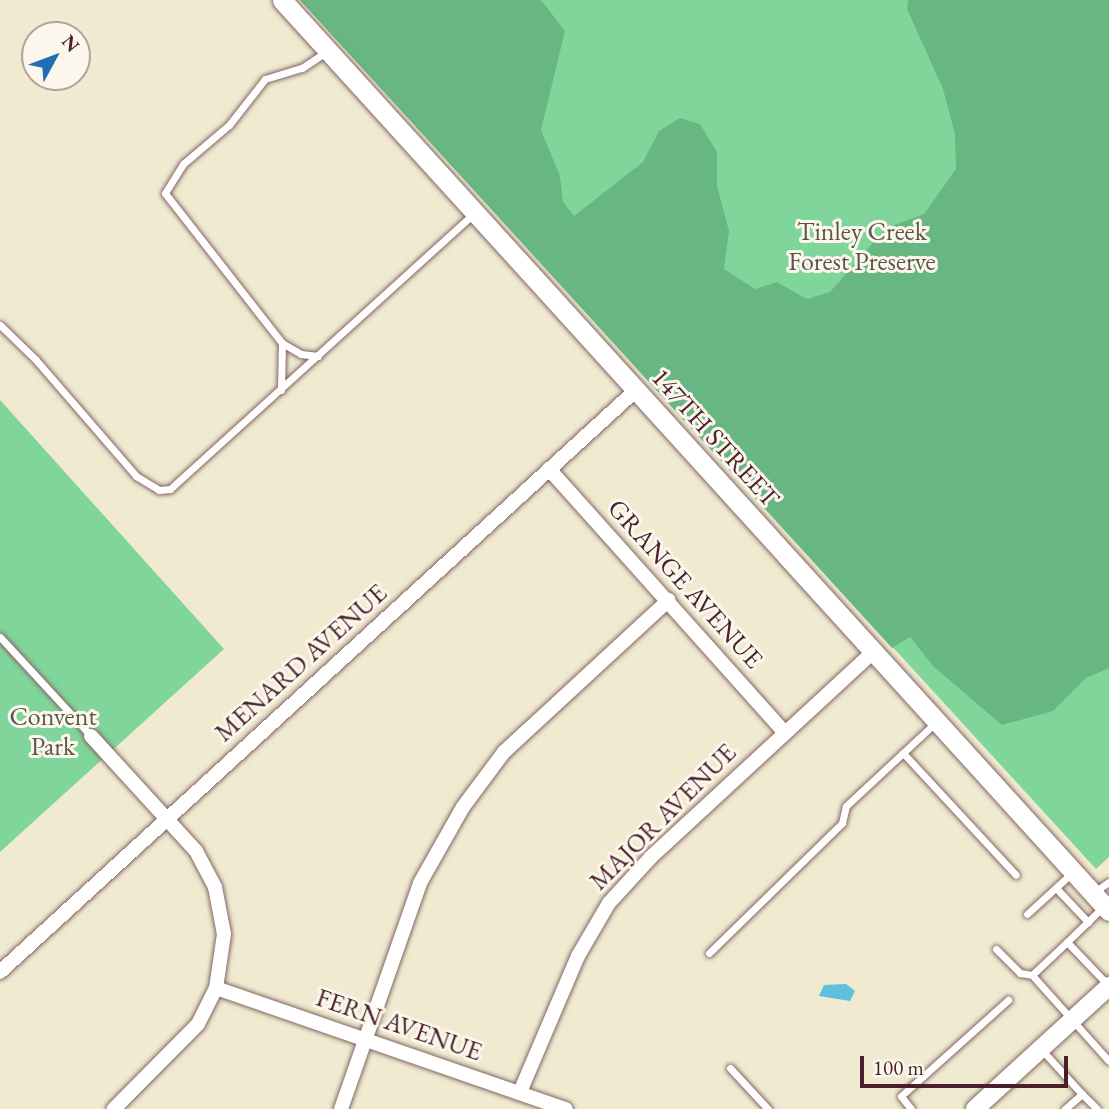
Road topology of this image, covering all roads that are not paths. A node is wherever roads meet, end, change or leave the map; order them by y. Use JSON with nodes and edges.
{"nodes":[{"id":1,"x":282,"y":0,"type":"edge"},
{"id":2,"x":327,"y":50,"type":"junction"},
{"id":3,"x":475,"y":212,"type":"junction"},
{"id":4,"x":0,"y":325,"type":"edge"},
{"id":5,"x":282,"y":343,"type":"junction"},
{"id":6,"x":318,"y":356,"type":"junction"},
{"id":7,"x":281,"y":390,"type":"junction"},
{"id":8,"x":636,"y":390,"type":"junction"},
{"id":9,"x":550,"y":469,"type":"junction"},
{"id":10,"x":669,"y":600,"type":"junction"},
{"id":11,"x":0,"y":637,"type":"edge"},
{"id":12,"x":873,"y":652,"type":"junction"},
{"id":13,"x":937,"y":722,"type":"junction"},
{"id":14,"x":784,"y":732,"type":"junction"},
{"id":15,"x":91,"y":737,"type":"joint"},
{"id":16,"x":903,"y":753,"type":"junction"},
{"id":17,"x":169,"y":817,"type":"junction"},
{"id":18,"x":1073,"y":872,"type":"junction"},
{"id":19,"x":1016,"y":875,"type":"dead end"},
{"id":20,"x":1056,"y":888,"type":"junction"},
{"id":21,"x":1104,"y":898,"type":"edge"},
{"id":22,"x":1027,"y":914,"type":"dead end"},
{"id":23,"x":1088,"y":922,"type":"junction"},
{"id":24,"x":1067,"y":942,"type":"junction"},
{"id":25,"x":996,"y":949,"type":"dead end"},
{"id":26,"x":709,"y":953,"type":"dead end"},
{"id":27,"x":0,"y":972,"type":"edge"},
{"id":28,"x":1032,"y":975,"type":"junction"},
{"id":29,"x":1109,"y":986,"type":"edge"},
{"id":30,"x":216,"y":988,"type":"junction"},
{"id":31,"x":1008,"y":1000,"type":"dead end"},
{"id":32,"x":1072,"y":1020,"type":"junction"},
{"id":33,"x":361,"y":1040,"type":"junction"},
{"id":34,"x":1041,"y":1049,"type":"junction"},
{"id":35,"x":1109,"y":1060,"type":"edge"},
{"id":36,"x":730,"y":1069,"type":"dead end"},
{"id":37,"x":520,"y":1091,"type":"junction"},
{"id":38,"x":1082,"y":1094,"type":"junction"},
{"id":39,"x":114,"y":1109,"type":"edge"},
{"id":40,"x":341,"y":1109,"type":"edge"},
{"id":41,"x":566,"y":1109,"type":"edge"},
{"id":42,"x":768,"y":1109,"type":"edge"},
{"id":43,"x":912,"y":1109,"type":"edge"},
{"id":44,"x":975,"y":1109,"type":"edge"},
{"id":45,"x":1065,"y":1109,"type":"edge"},
{"id":46,"x":1097,"y":1109,"type":"edge"}],
"edges":[{"from":1,"to":2,"type":"main road","name":"147TH STREET"},
{"from":2,"to":3,"type":"main road","name":"147TH STREET"},
{"from":2,"to":5,"type":"lane"},
{"from":3,"to":6,"type":"lane"},
{"from":3,"to":8,"type":"main road","name":"147TH STREET"},
{"from":4,"to":7,"type":"lane"},
{"from":5,"to":6,"type":"lane"},
{"from":5,"to":7,"type":"lane"},
{"from":6,"to":7,"type":"lane"},
{"from":8,"to":9,"type":"street","name":"MENARD AVENUE"},
{"from":8,"to":12,"type":"main road","name":"147TH STREET"},
{"from":9,"to":10,"type":"street","name":"GRANGE AVENUE"},
{"from":9,"to":17,"type":"street","name":"MENARD AVENUE"},
{"from":10,"to":14,"type":"street","name":"GRANGE AVENUE"},
{"from":10,"to":33,"type":"street"},
{"from":11,"to":15,"type":"lane"},
{"from":12,"to":13,"type":"main road","name":"147TH STREET"},
{"from":12,"to":14,"type":"street","name":"MAJOR AVENUE"},
{"from":13,"to":16,"type":"lane"},
{"from":13,"to":18,"type":"main road","name":"147TH STREET"},
{"from":14,"to":37,"type":"street","name":"MAJOR AVENUE"},
{"from":15,"to":17,"type":"street"},
{"from":16,"to":19,"type":"lane"},
{"from":16,"to":26,"type":"lane"},
{"from":17,"to":27,"type":"street","name":"MENARD AVENUE"},
{"from":17,"to":30,"type":"street"},
{"from":18,"to":20,"type":"lane"},
{"from":18,"to":21,"type":"main road","name":"147TH STREET"},
{"from":20,"to":22,"type":"lane"},
{"from":20,"to":23,"type":"lane"},
{"from":21,"to":23,"type":"lane"},
{"from":23,"to":24,"type":"lane"},
{"from":24,"to":28,"type":"lane"},
{"from":24,"to":29,"type":"lane"},
{"from":25,"to":28,"type":"lane"},
{"from":28,"to":32,"type":"lane"},
{"from":29,"to":32,"type":"street"},
{"from":30,"to":33,"type":"street","name":"FERN AVENUE"},
{"from":30,"to":39,"type":"street"},
{"from":31,"to":43,"type":"lane"},
{"from":32,"to":34,"type":"street"},
{"from":32,"to":35,"type":"lane"},
{"from":33,"to":37,"type":"street","name":"FERN AVENUE"},
{"from":33,"to":40,"type":"street"},
{"from":34,"to":38,"type":"lane"},
{"from":34,"to":44,"type":"street"},
{"from":36,"to":42,"type":"lane"},
{"from":37,"to":41,"type":"street","name":"FERN AVENUE"},
{"from":38,"to":45,"type":"lane"},
{"from":38,"to":46,"type":"lane"}]}
